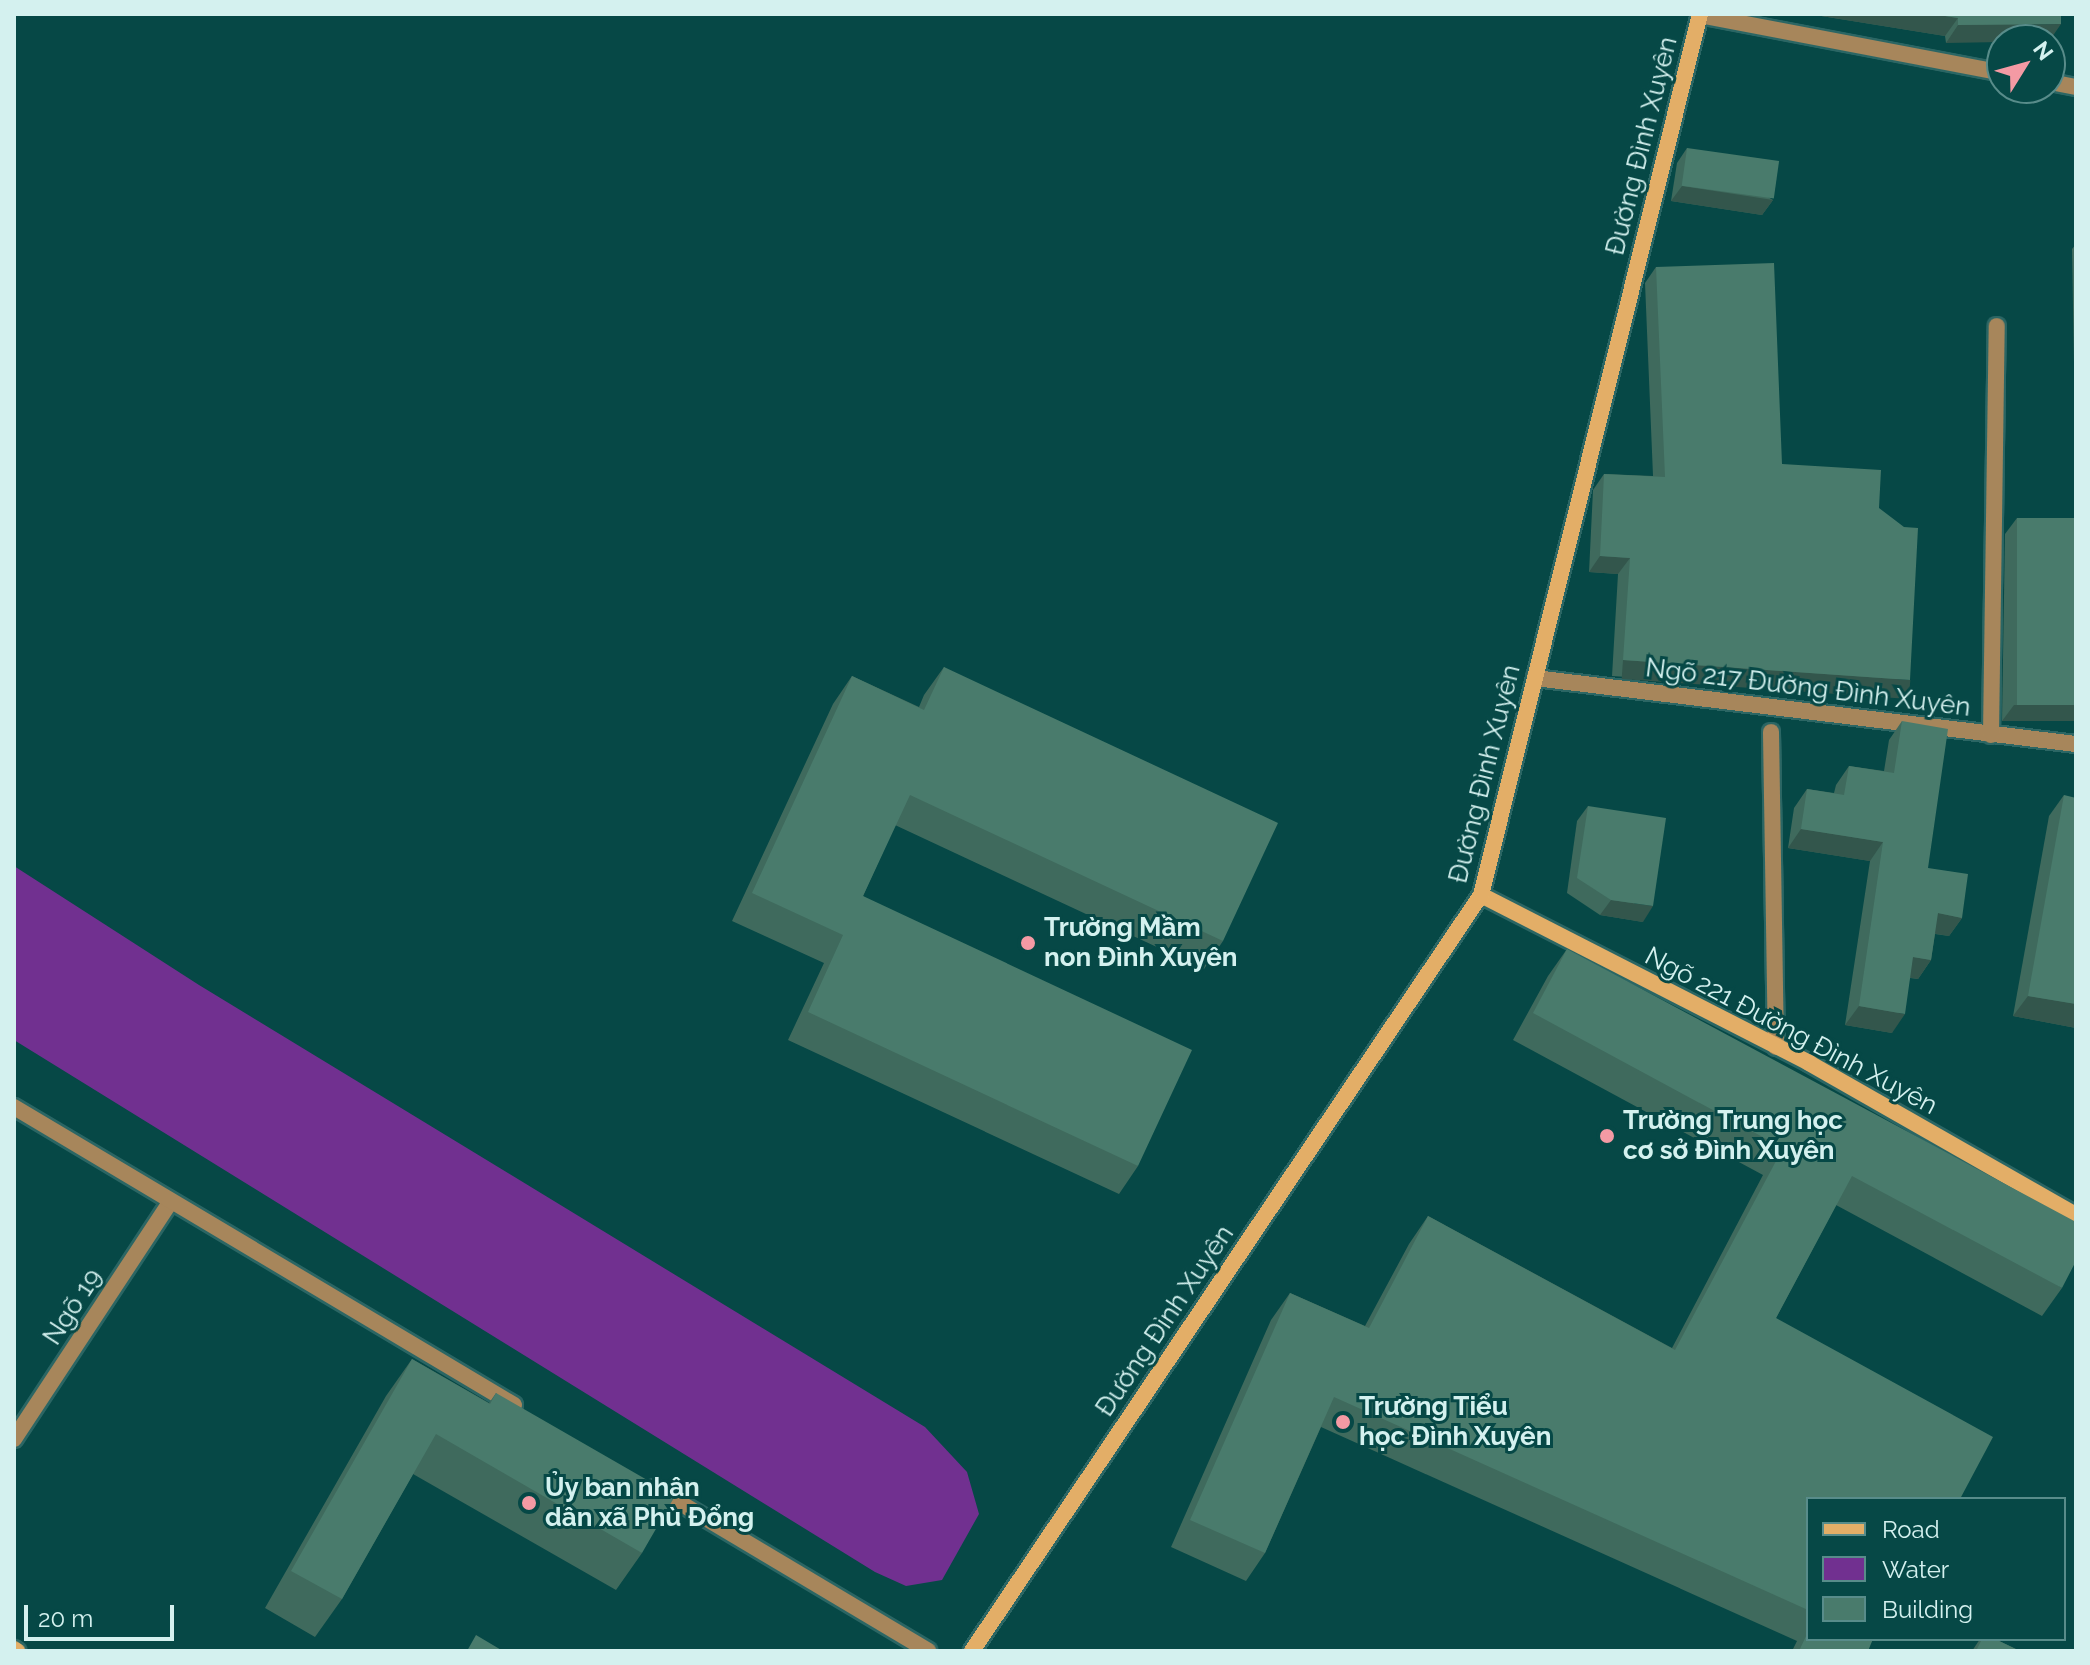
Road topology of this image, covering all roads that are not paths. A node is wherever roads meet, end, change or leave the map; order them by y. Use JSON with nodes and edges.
{"nodes":[{"id":1,"x":1700,"y":14,"type":"edge"},
{"id":2,"x":1986,"y":70,"type":"edge"},
{"id":3,"x":1997,"y":326,"type":"dead end"},
{"id":4,"x":1535,"y":678,"type":"junction"},
{"id":5,"x":1771,"y":732,"type":"dead end"},
{"id":6,"x":1991,"y":735,"type":"junction"},
{"id":7,"x":2076,"y":744,"type":"edge"},
{"id":8,"x":1481,"y":895,"type":"junction"},
{"id":9,"x":1776,"y":1047,"type":"junction"},
{"id":10,"x":14,"y":1107,"type":"edge"},
{"id":11,"x":171,"y":1201,"type":"junction"},
{"id":12,"x":2076,"y":1215,"type":"edge"},
{"id":13,"x":536,"y":1418,"type":"edge"},
{"id":14,"x":14,"y":1439,"type":"edge"},
{"id":15,"x":644,"y":1482,"type":"edge"},
{"id":16,"x":928,"y":1651,"type":"edge"},
{"id":17,"x":972,"y":1651,"type":"edge"}],
"edges":[{"from":1,"to":2,"type":"street"},
{"from":1,"to":4,"type":"street","name":"Đường Đình Xuyên"},
{"from":3,"to":6,"type":"street"},
{"from":4,"to":6,"type":"street","name":"Ngõ 217 Đường Đình Xuyên"},
{"from":4,"to":8,"type":"street","name":"Đường Đình Xuyên"},
{"from":5,"to":9,"type":"street"},
{"from":6,"to":7,"type":"street","name":"Ngõ 217 Đường Đình Xuyên"},
{"from":8,"to":9,"type":"street","name":"Ngõ 221 Đường Đình Xuyên"},
{"from":8,"to":17,"type":"street","name":"Đường Đình Xuyên"},
{"from":9,"to":12,"type":"street","name":"Ngõ 221 Đường Đình Xuyên"},
{"from":10,"to":11,"type":"street"},
{"from":11,"to":13,"type":"street"},
{"from":11,"to":14,"type":"street","name":"Ngõ 19"},
{"from":15,"to":16,"type":"street"}]}
